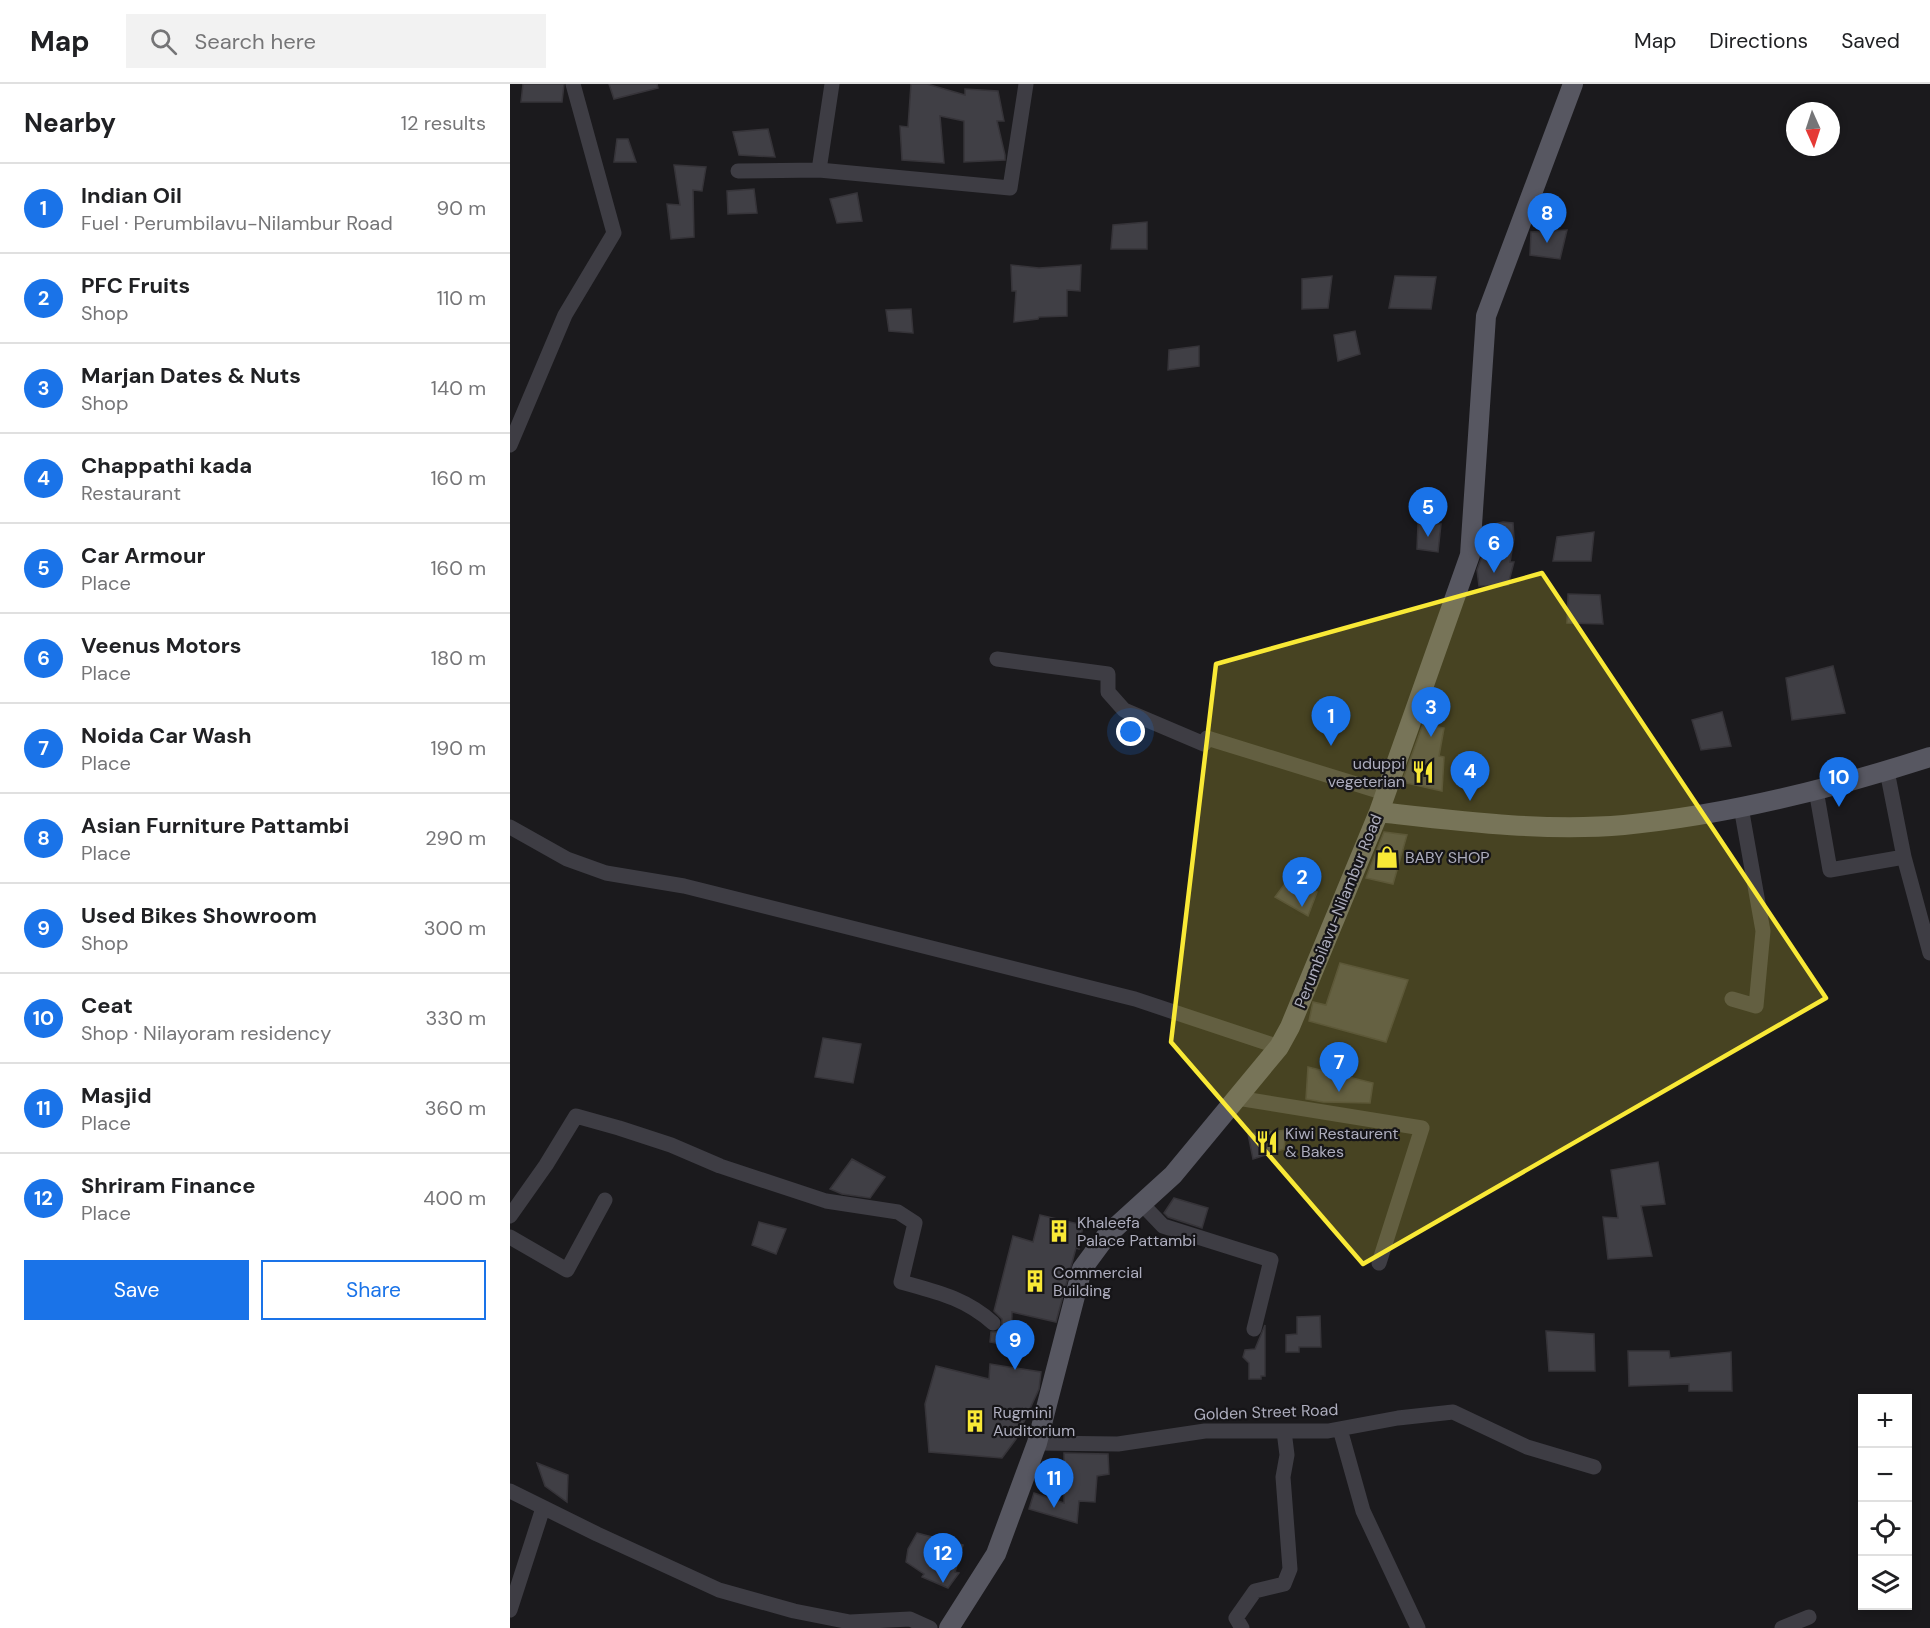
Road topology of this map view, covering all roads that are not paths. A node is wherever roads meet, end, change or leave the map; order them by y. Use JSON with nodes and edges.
{"nodes":[{"id":1,"x":573,"y":84,"type":"edge"},
{"id":2,"x":832,"y":84,"type":"edge"},
{"id":3,"x":1026,"y":84,"type":"edge"},
{"id":4,"x":1573,"y":84,"type":"edge"},
{"id":5,"x":819,"y":170,"type":"junction"},
{"id":6,"x":738,"y":171,"type":"dead end"},
{"id":7,"x":510,"y":445,"type":"edge"},
{"id":8,"x":997,"y":659,"type":"dead end"},
{"id":9,"x":1930,"y":757,"type":"edge"},
{"id":10,"x":1887,"y":771,"type":"junction"},
{"id":11,"x":1816,"y":790,"type":"junction"},
{"id":12,"x":1385,"y":792,"type":"junction"},
{"id":13,"x":1741,"y":807,"type":"junction"},
{"id":14,"x":1378,"y":812,"type":"junction"},
{"id":15,"x":510,"y":827,"type":"edge"},
{"id":16,"x":1904,"y":857,"type":"junction"},
{"id":17,"x":1930,"y":953,"type":"edge"},
{"id":18,"x":1732,"y":999,"type":"dead end"},
{"id":19,"x":1279,"y":1047,"type":"junction"},
{"id":20,"x":1237,"y":1098,"type":"junction"},
{"id":21,"x":605,"y":1200,"type":"dead end"},
{"id":22,"x":1142,"y":1204,"type":"junction"},
{"id":23,"x":510,"y":1216,"type":"edge"},
{"id":24,"x":510,"y":1237,"type":"edge"},
{"id":25,"x":1379,"y":1263,"type":"dead end"},
{"id":26,"x":993,"y":1323,"type":"dead end"},
{"id":27,"x":1254,"y":1329,"type":"dead end"},
{"id":28,"x":1340,"y":1429,"type":"junction"},
{"id":29,"x":1284,"y":1431,"type":"junction"},
{"id":30,"x":1037,"y":1443,"type":"junction"},
{"id":31,"x":1593,"y":1467,"type":"dead end"},
{"id":32,"x":510,"y":1491,"type":"edge"},
{"id":33,"x":543,"y":1508,"type":"junction"},
{"id":34,"x":510,"y":1610,"type":"edge"},
{"id":35,"x":1809,"y":1617,"type":"dead end"},
{"id":36,"x":930,"y":1628,"type":"edge"},
{"id":37,"x":949,"y":1628,"type":"edge"},
{"id":38,"x":1242,"y":1628,"type":"edge"},
{"id":39,"x":1418,"y":1628,"type":"edge"},
{"id":40,"x":1782,"y":1628,"type":"edge"}],
"edges":[{"from":1,"to":7,"type":"street"},
{"from":2,"to":5,"type":"street"},
{"from":3,"to":5,"type":"street"},
{"from":4,"to":12,"type":"main road","name":"Perumbilavu-Nilambur Road"},
{"from":5,"to":6,"type":"street"},
{"from":8,"to":12,"type":"street"},
{"from":9,"to":10,"type":"main road"},
{"from":10,"to":11,"type":"main road"},
{"from":10,"to":16,"type":"street"},
{"from":11,"to":13,"type":"main road"},
{"from":11,"to":16,"type":"street"},
{"from":12,"to":14,"type":"main road","name":"Perumbilavu-Nilambur Road"},
{"from":13,"to":14,"type":"main road"},
{"from":13,"to":18,"type":"street"},
{"from":14,"to":19,"type":"main road","name":"Perumbilavu-Nilambur Road"},
{"from":15,"to":19,"type":"street"},
{"from":16,"to":17,"type":"street"},
{"from":19,"to":20,"type":"main road","name":"Perumbilavu-Nilambur Road"},
{"from":20,"to":22,"type":"main road","name":"Perumbilavu-Nilambur Road"},
{"from":20,"to":25,"type":"street"},
{"from":21,"to":24,"type":"street"},
{"from":22,"to":27,"type":"street"},
{"from":22,"to":30,"type":"main road","name":"Perumbilavu-Nilambur Road"},
{"from":23,"to":26,"type":"street"},
{"from":28,"to":29,"type":"street","name":"Golden Street Road"},
{"from":28,"to":31,"type":"street","name":"Golden Street Road"},
{"from":28,"to":39,"type":"street"},
{"from":29,"to":30,"type":"street","name":"Golden Street Road"},
{"from":29,"to":38,"type":"street"},
{"from":30,"to":37,"type":"main road","name":"Perumbilavu-Nilambur Road"},
{"from":32,"to":33,"type":"street"},
{"from":33,"to":34,"type":"street"},
{"from":33,"to":36,"type":"street"},
{"from":35,"to":40,"type":"street"}]}
